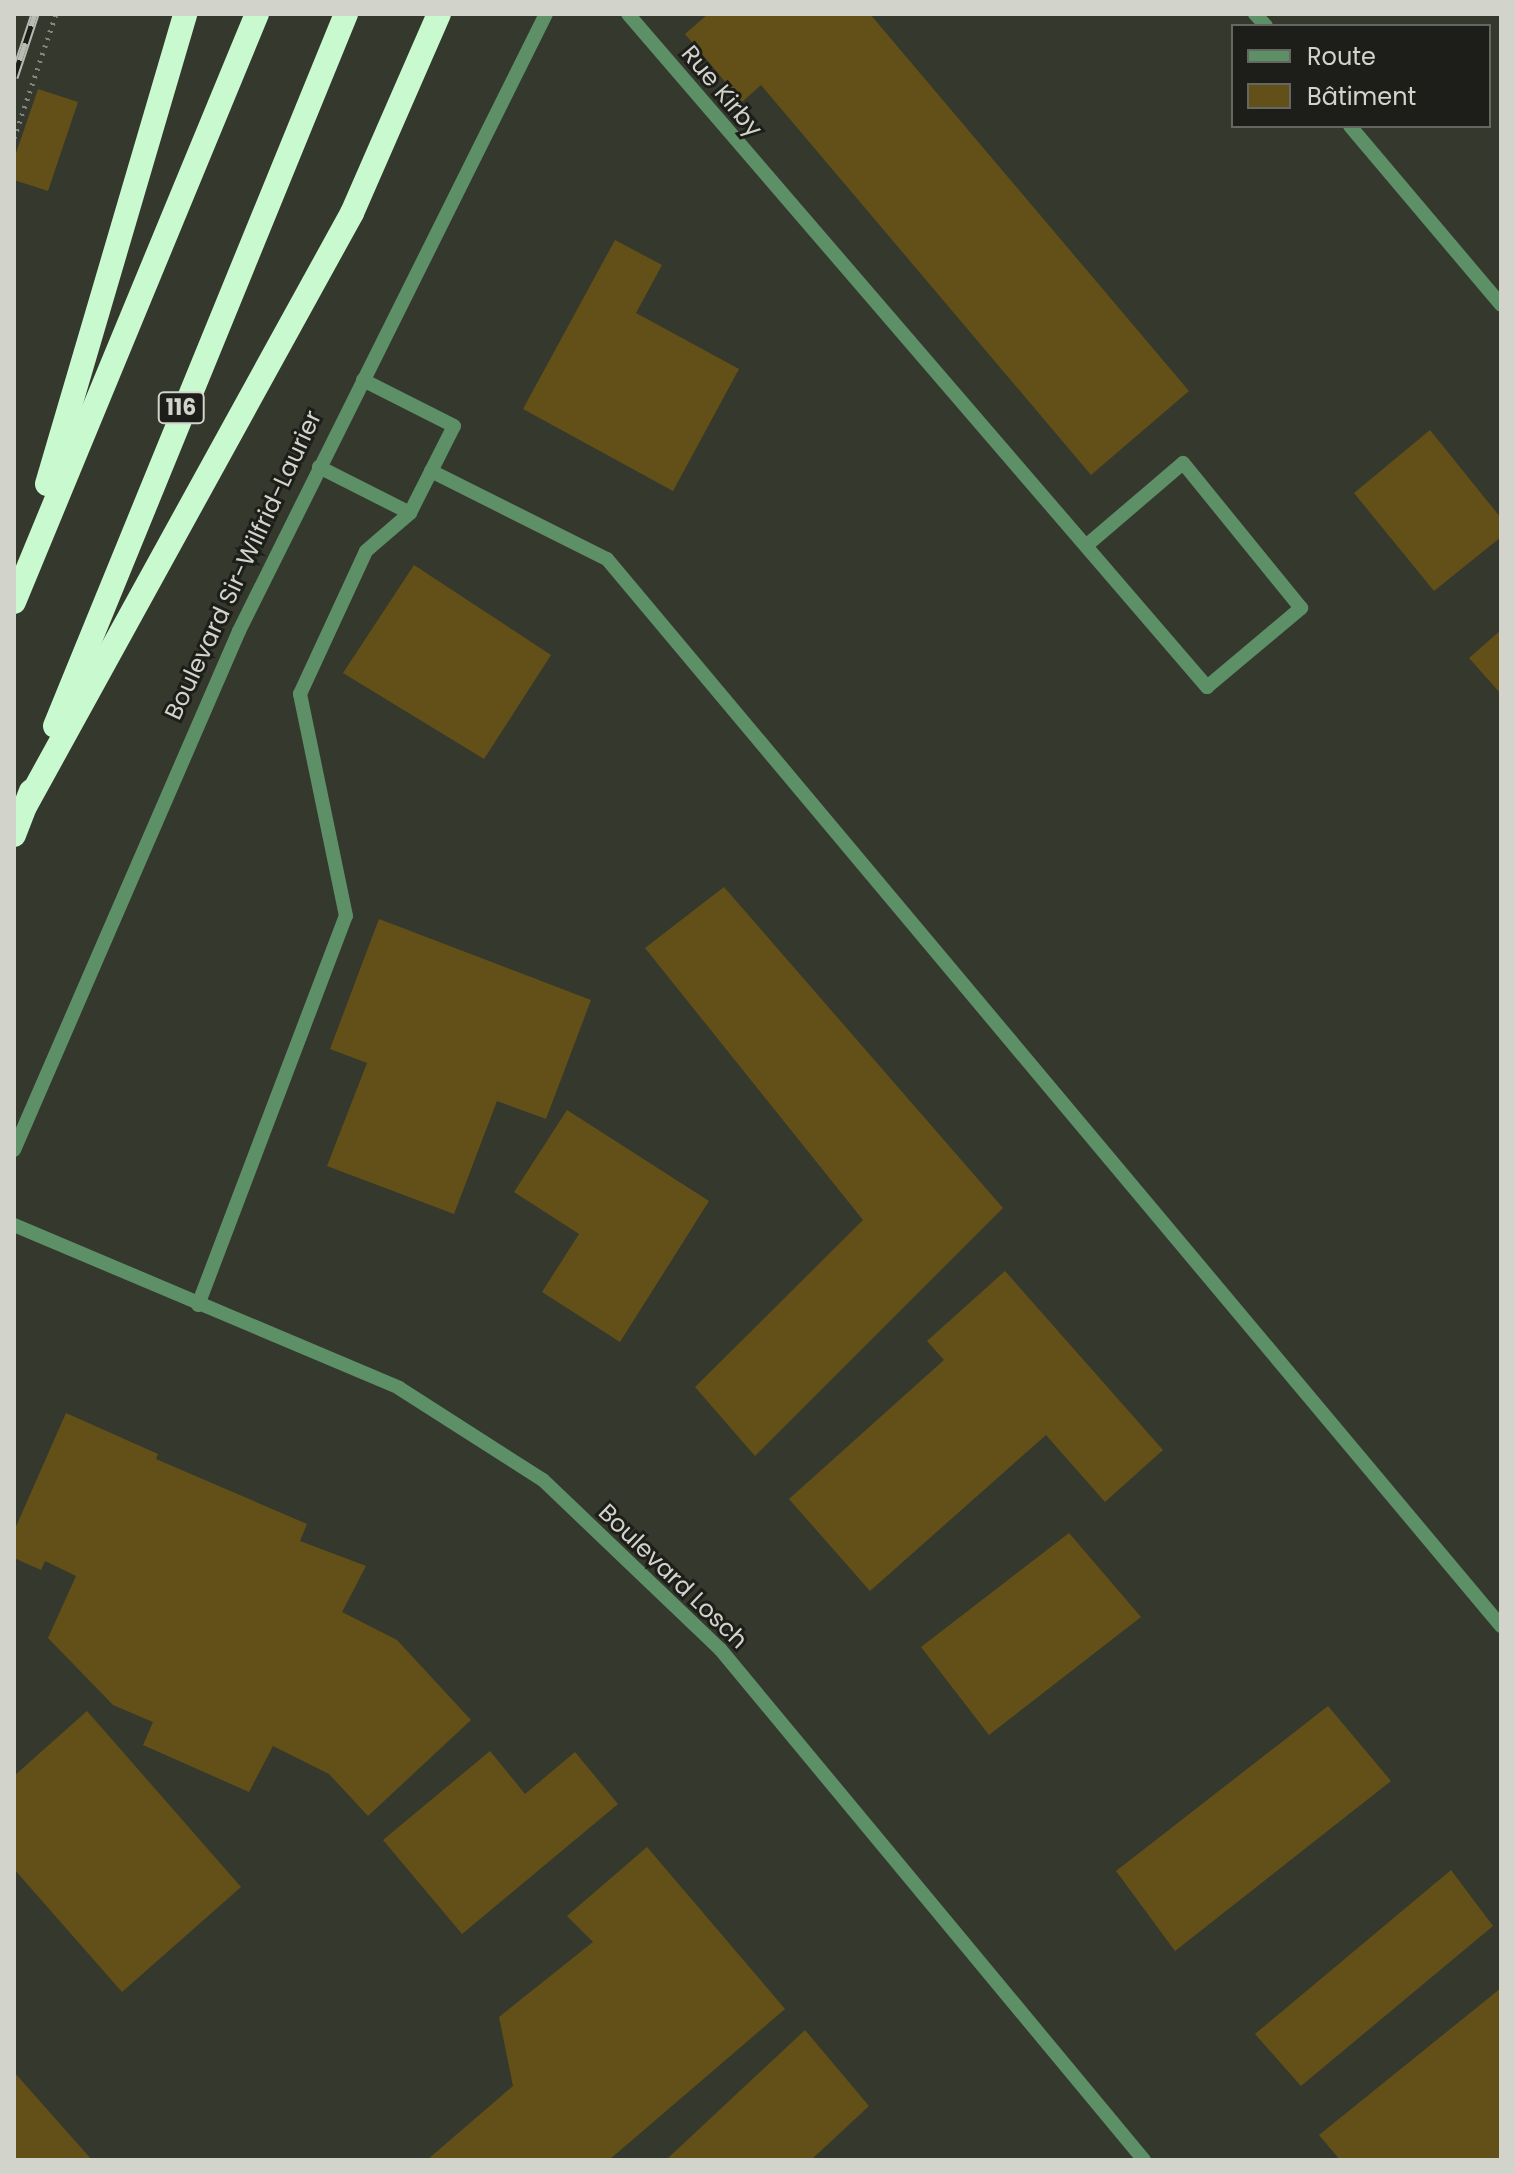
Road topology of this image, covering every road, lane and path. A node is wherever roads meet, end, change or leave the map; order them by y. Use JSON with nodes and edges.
{"nodes":[{"id":1,"x":56,"y":14,"type":"edge"},
{"id":2,"x":185,"y":14,"type":"edge"},
{"id":3,"x":257,"y":14,"type":"edge"},
{"id":4,"x":346,"y":14,"type":"edge"},
{"id":5,"x":439,"y":14,"type":"edge"},
{"id":6,"x":546,"y":14,"type":"edge"},
{"id":7,"x":628,"y":14,"type":"edge"},
{"id":8,"x":1352,"y":128,"type":"edge"},
{"id":9,"x":14,"y":138,"type":"edge"},
{"id":10,"x":1501,"y":305,"type":"edge"},
{"id":11,"x":363,"y":380,"type":"junction"},
{"id":12,"x":319,"y":467,"type":"junction"},
{"id":13,"x":431,"y":471,"type":"junction"},
{"id":14,"x":410,"y":513,"type":"junction"},
{"id":15,"x":1087,"y":545,"type":"junction"},
{"id":16,"x":14,"y":599,"type":"edge"},
{"id":17,"x":26,"y":805,"type":"junction"},
{"id":18,"x":14,"y":835,"type":"edge"},
{"id":19,"x":14,"y":1150,"type":"edge"},
{"id":20,"x":14,"y":1225,"type":"edge"},
{"id":21,"x":198,"y":1305,"type":"junction"},
{"id":22,"x":1501,"y":1626,"type":"edge"},
{"id":23,"x":1144,"y":2160,"type":"edge"}],
"edges":[{"from":1,"to":9,"type":"path"},
{"from":2,"to":16,"type":"highway"},
{"from":3,"to":16,"type":"highway"},
{"from":4,"to":17,"type":"highway","number":"116"},
{"from":5,"to":17,"type":"highway"},
{"from":6,"to":11,"type":"street","name":"Boulevard Sir-Wilfrid-Laurier"},
{"from":7,"to":15,"type":"street","name":"Rue Kirby"},
{"from":8,"to":10,"type":"street"},
{"from":11,"to":12,"type":"street","name":"Boulevard Sir-Wilfrid-Laurier"},
{"from":11,"to":13,"type":"street"},
{"from":12,"to":14,"type":"street"},
{"from":12,"to":19,"type":"street","name":"Boulevard Sir-Wilfrid-Laurier"},
{"from":13,"to":14,"type":"street"},
{"from":13,"to":22,"type":"street"},
{"from":14,"to":21,"type":"street"},
{"from":15,"to":15,"type":"street","name":"Rue Kirby"},
{"from":17,"to":18,"type":"highway"},
{"from":20,"to":21,"type":"street","name":"Boulevard Losch"},
{"from":21,"to":23,"type":"street","name":"Boulevard Losch"}]}
